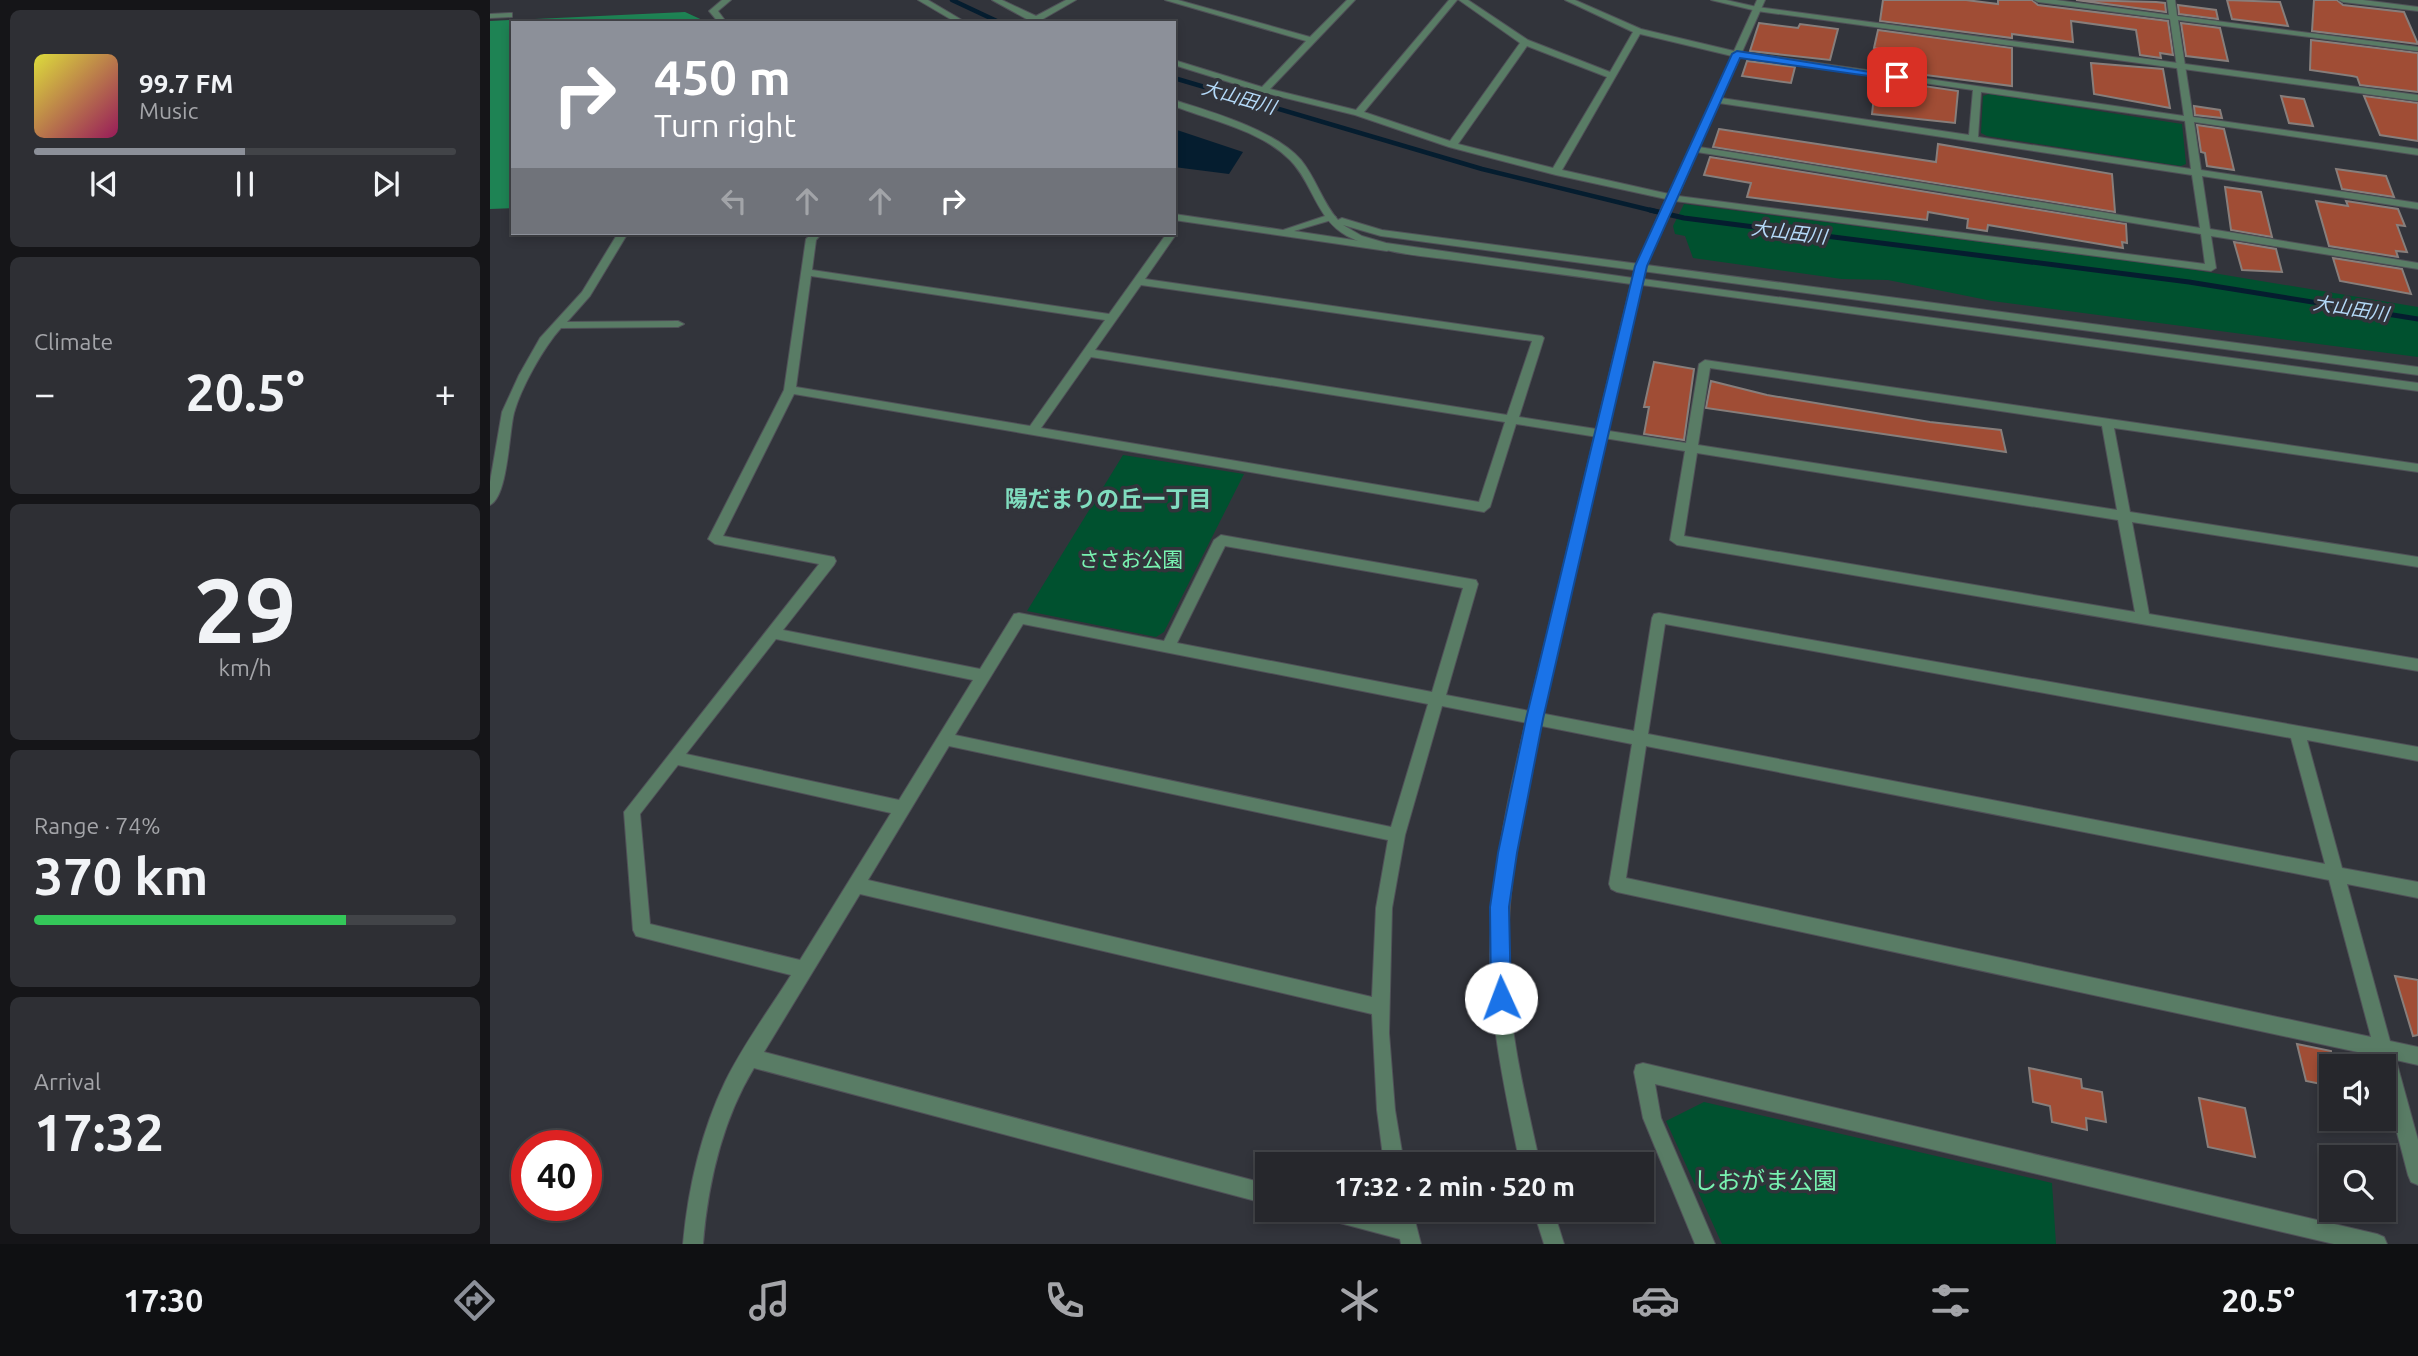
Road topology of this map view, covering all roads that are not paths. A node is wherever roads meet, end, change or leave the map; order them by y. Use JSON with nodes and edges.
{"nodes":[{"id":1,"x":727,"y":0,"type":"edge"},
{"id":2,"x":922,"y":0,"type":"edge"},
{"id":3,"x":996,"y":0,"type":"edge"},
{"id":4,"x":1072,"y":0,"type":"edge"},
{"id":5,"x":1169,"y":0,"type":"edge"},
{"id":6,"x":1351,"y":0,"type":"edge"},
{"id":7,"x":1453,"y":0,"type":"edge"},
{"id":8,"x":1463,"y":0,"type":"edge"},
{"id":9,"x":1569,"y":0,"type":"edge"},
{"id":10,"x":1715,"y":0,"type":"edge"},
{"id":11,"x":2038,"y":0,"type":"edge"},
{"id":12,"x":2171,"y":0,"type":"edge"},
{"id":13,"x":2343,"y":0,"type":"edge"},
{"id":14,"x":1759,"y":4,"type":"edge"},
{"id":15,"x":2418,"y":9,"type":"edge"},
{"id":16,"x":509,"y":15,"type":"dead end"},
{"id":17,"x":490,"y":16,"type":"edge"},
{"id":18,"x":2174,"y":18,"type":"junction"},
{"id":19,"x":721,"y":21,"type":"edge"},
{"id":20,"x":959,"y":21,"type":"edge"},
{"id":21,"x":1040,"y":21,"type":"edge"},
{"id":22,"x":1638,"y":31,"type":"junction"},
{"id":23,"x":1311,"y":40,"type":"junction"},
{"id":24,"x":1525,"y":42,"type":"junction"},
{"id":25,"x":2418,"y":49,"type":"edge"},
{"id":26,"x":1737,"y":54,"type":"junction"},
{"id":27,"x":1176,"y":63,"type":"edge"},
{"id":28,"x":2181,"y":66,"type":"junction"},
{"id":29,"x":1612,"y":76,"type":"junction"},
{"id":30,"x":1977,"y":89,"type":"junction"},
{"id":31,"x":1264,"y":90,"type":"junction"},
{"id":32,"x":2418,"y":98,"type":"edge"},
{"id":33,"x":1717,"y":100,"type":"junction"},
{"id":34,"x":1176,"y":104,"type":"edge"},
{"id":35,"x":1358,"y":113,"type":"junction"},
{"id":36,"x":2189,"y":119,"type":"junction"},
{"id":37,"x":1973,"y":138,"type":"junction"},
{"id":38,"x":1452,"y":145,"type":"junction"},
{"id":39,"x":1695,"y":149,"type":"junction"},
{"id":40,"x":2418,"y":152,"type":"edge"},
{"id":41,"x":1556,"y":172,"type":"junction"},
{"id":42,"x":2196,"y":172,"type":"junction"},
{"id":43,"x":1674,"y":198,"type":"junction"},
{"id":44,"x":2418,"y":206,"type":"edge"},
{"id":45,"x":1328,"y":214,"type":"junction"},
{"id":46,"x":1178,"y":218,"type":"edge"},
{"id":47,"x":1272,"y":232,"type":"junction"},
{"id":48,"x":2205,"y":232,"type":"junction"},
{"id":49,"x":622,"y":235,"type":"edge"},
{"id":50,"x":815,"y":235,"type":"edge"},
{"id":51,"x":1170,"y":235,"type":"edge"},
{"id":52,"x":1404,"y":250,"type":"junction"},
{"id":53,"x":1641,"y":266,"type":"junction"},
{"id":54,"x":2418,"y":266,"type":"edge"},
{"id":55,"x":806,"y":272,"type":"junction"},
{"id":56,"x":1139,"y":281,"type":"junction"},
{"id":57,"x":1637,"y":282,"type":"junction"},
{"id":58,"x":1113,"y":318,"type":"junction"},
{"id":59,"x":678,"y":324,"type":"dead end"},
{"id":60,"x":559,"y":326,"type":"junction"},
{"id":61,"x":1089,"y":353,"type":"junction"},
{"id":62,"x":2418,"y":371,"type":"edge"},
{"id":63,"x":2418,"y":387,"type":"edge"},
{"id":64,"x":790,"y":390,"type":"junction"},
{"id":65,"x":1512,"y":419,"type":"junction"},
{"id":66,"x":2107,"y":422,"type":"junction"},
{"id":67,"x":1033,"y":431,"type":"junction"},
{"id":68,"x":1601,"y":433,"type":"junction"},
{"id":69,"x":1691,"y":448,"type":"junction"},
{"id":70,"x":2418,"y":468,"type":"edge"},
{"id":71,"x":490,"y":500,"type":"edge"},
{"id":72,"x":2125,"y":516,"type":"junction"},
{"id":73,"x":2418,"y":562,"type":"edge"},
{"id":74,"x":2143,"y":619,"type":"junction"},
{"id":75,"x":772,"y":633,"type":"junction"},
{"id":76,"x":1168,"y":647,"type":"junction"},
{"id":77,"x":2418,"y":665,"type":"edge"},
{"id":78,"x":983,"y":676,"type":"junction"},
{"id":79,"x":1437,"y":699,"type":"junction"},
{"id":80,"x":1535,"y":719,"type":"junction"},
{"id":81,"x":2297,"y":732,"type":"junction"},
{"id":82,"x":1639,"y":738,"type":"junction"},
{"id":83,"x":944,"y":739,"type":"junction"},
{"id":84,"x":2418,"y":754,"type":"edge"},
{"id":85,"x":674,"y":758,"type":"junction"},
{"id":86,"x":902,"y":808,"type":"junction"},
{"id":87,"x":1397,"y":835,"type":"junction"},
{"id":88,"x":2337,"y":874,"type":"junction"},
{"id":89,"x":856,"y":884,"type":"junction"},
{"id":90,"x":2418,"y":890,"type":"edge"},
{"id":91,"x":804,"y":970,"type":"junction"},
{"id":92,"x":1379,"y":1007,"type":"junction"},
{"id":93,"x":2383,"y":1049,"type":"junction"},
{"id":94,"x":2418,"y":1056,"type":"edge"},
{"id":95,"x":750,"y":1058,"type":"junction"},
{"id":96,"x":1392,"y":1152,"type":"edge"},
{"id":97,"x":1528,"y":1152,"type":"edge"},
{"id":98,"x":2418,"y":1175,"type":"edge"},
{"id":99,"x":1255,"y":1191,"type":"edge"},
{"id":100,"x":1364,"y":1222,"type":"edge"},
{"id":101,"x":1547,"y":1222,"type":"edge"},
{"id":102,"x":1409,"y":1237,"type":"edge"},
{"id":103,"x":693,"y":1244,"type":"edge"},
{"id":104,"x":1554,"y":1244,"type":"edge"},
{"id":105,"x":1705,"y":1244,"type":"edge"},
{"id":106,"x":2377,"y":1244,"type":"edge"}],
"edges":[{"from":1,"to":19,"type":"street"},
{"from":2,"to":20,"type":"street"},
{"from":3,"to":21,"type":"street"},
{"from":4,"to":21,"type":"street"},
{"from":5,"to":23,"type":"street"},
{"from":6,"to":23,"type":"street"},
{"from":7,"to":35,"type":"street"},
{"from":8,"to":24,"type":"street"},
{"from":9,"to":22,"type":"street"},
{"from":10,"to":14,"type":"street"},
{"from":11,"to":18,"type":"street"},
{"from":12,"to":18,"type":"street"},
{"from":13,"to":15,"type":"street"},
{"from":14,"to":26,"type":"street"},
{"from":14,"to":28,"type":"street"},
{"from":16,"to":17,"type":"street"},
{"from":18,"to":25,"type":"street"},
{"from":18,"to":28,"type":"street"},
{"from":22,"to":26,"type":"street"},
{"from":22,"to":29,"type":"street"},
{"from":23,"to":31,"type":"street"},
{"from":24,"to":29,"type":"street"},
{"from":24,"to":38,"type":"street"},
{"from":26,"to":30,"type":"street"},
{"from":26,"to":33,"type":"street"},
{"from":27,"to":31,"type":"street"},
{"from":28,"to":32,"type":"street"},
{"from":28,"to":36,"type":"street"},
{"from":29,"to":41,"type":"street"},
{"from":30,"to":36,"type":"street"},
{"from":30,"to":37,"type":"street"},
{"from":31,"to":35,"type":"street"},
{"from":33,"to":37,"type":"street"},
{"from":33,"to":39,"type":"street"},
{"from":34,"to":45,"type":"street"},
{"from":35,"to":38,"type":"street"},
{"from":36,"to":40,"type":"street"},
{"from":36,"to":42,"type":"street"},
{"from":37,"to":42,"type":"street"},
{"from":38,"to":41,"type":"street"},
{"from":39,"to":43,"type":"street"},
{"from":39,"to":48,"type":"street"},
{"from":41,"to":43,"type":"street"},
{"from":42,"to":44,"type":"street"},
{"from":42,"to":48,"type":"street"},
{"from":43,"to":48,"type":"street"},
{"from":43,"to":53,"type":"street"},
{"from":45,"to":47,"type":"street"},
{"from":45,"to":52,"type":"street"},
{"from":45,"to":53,"type":"street"},
{"from":46,"to":47,"type":"street"},
{"from":47,"to":52,"type":"street"},
{"from":48,"to":54,"type":"street"},
{"from":49,"to":60,"type":"street"},
{"from":50,"to":55,"type":"street"},
{"from":51,"to":56,"type":"street"},
{"from":52,"to":57,"type":"street"},
{"from":53,"to":57,"type":"street"},
{"from":53,"to":62,"type":"street"},
{"from":55,"to":58,"type":"street"},
{"from":55,"to":64,"type":"street"},
{"from":56,"to":58,"type":"street"},
{"from":56,"to":65,"type":"street"},
{"from":57,"to":63,"type":"street"},
{"from":57,"to":68,"type":"street"},
{"from":58,"to":61,"type":"street"},
{"from":59,"to":60,"type":"street"},
{"from":60,"to":71,"type":"street"},
{"from":61,"to":65,"type":"street"},
{"from":61,"to":67,"type":"street"},
{"from":64,"to":67,"type":"street"},
{"from":64,"to":75,"type":"street"},
{"from":65,"to":67,"type":"street"},
{"from":65,"to":68,"type":"street"},
{"from":66,"to":69,"type":"street"},
{"from":66,"to":70,"type":"street"},
{"from":66,"to":72,"type":"street"},
{"from":68,"to":69,"type":"street"},
{"from":68,"to":80,"type":"street"},
{"from":69,"to":72,"type":"street"},
{"from":69,"to":74,"type":"street"},
{"from":72,"to":73,"type":"street"},
{"from":72,"to":74,"type":"street"},
{"from":74,"to":77,"type":"street"},
{"from":75,"to":78,"type":"street"},
{"from":75,"to":85,"type":"street"},
{"from":76,"to":78,"type":"street"},
{"from":76,"to":79,"type":"street"},
{"from":76,"to":79,"type":"street"},
{"from":78,"to":83,"type":"street"},
{"from":79,"to":80,"type":"street"},
{"from":79,"to":87,"type":"street"},
{"from":80,"to":82,"type":"street"},
{"from":80,"to":97,"type":"street"},
{"from":81,"to":82,"type":"street"},
{"from":81,"to":84,"type":"street"},
{"from":81,"to":88,"type":"street"},
{"from":82,"to":88,"type":"street"},
{"from":82,"to":93,"type":"street"},
{"from":83,"to":86,"type":"street"},
{"from":83,"to":87,"type":"street"},
{"from":85,"to":86,"type":"street"},
{"from":85,"to":91,"type":"street"},
{"from":86,"to":89,"type":"street"},
{"from":87,"to":92,"type":"street"},
{"from":88,"to":90,"type":"street"},
{"from":88,"to":93,"type":"street"},
{"from":89,"to":91,"type":"street"},
{"from":89,"to":92,"type":"street"},
{"from":91,"to":95,"type":"street"},
{"from":92,"to":96,"type":"street"},
{"from":93,"to":94,"type":"street"},
{"from":93,"to":98,"type":"street"},
{"from":95,"to":99,"type":"street"},
{"from":95,"to":103,"type":"street"},
{"from":100,"to":102,"type":"street"},
{"from":101,"to":104,"type":"street"},
{"from":105,"to":106,"type":"street"}]}
